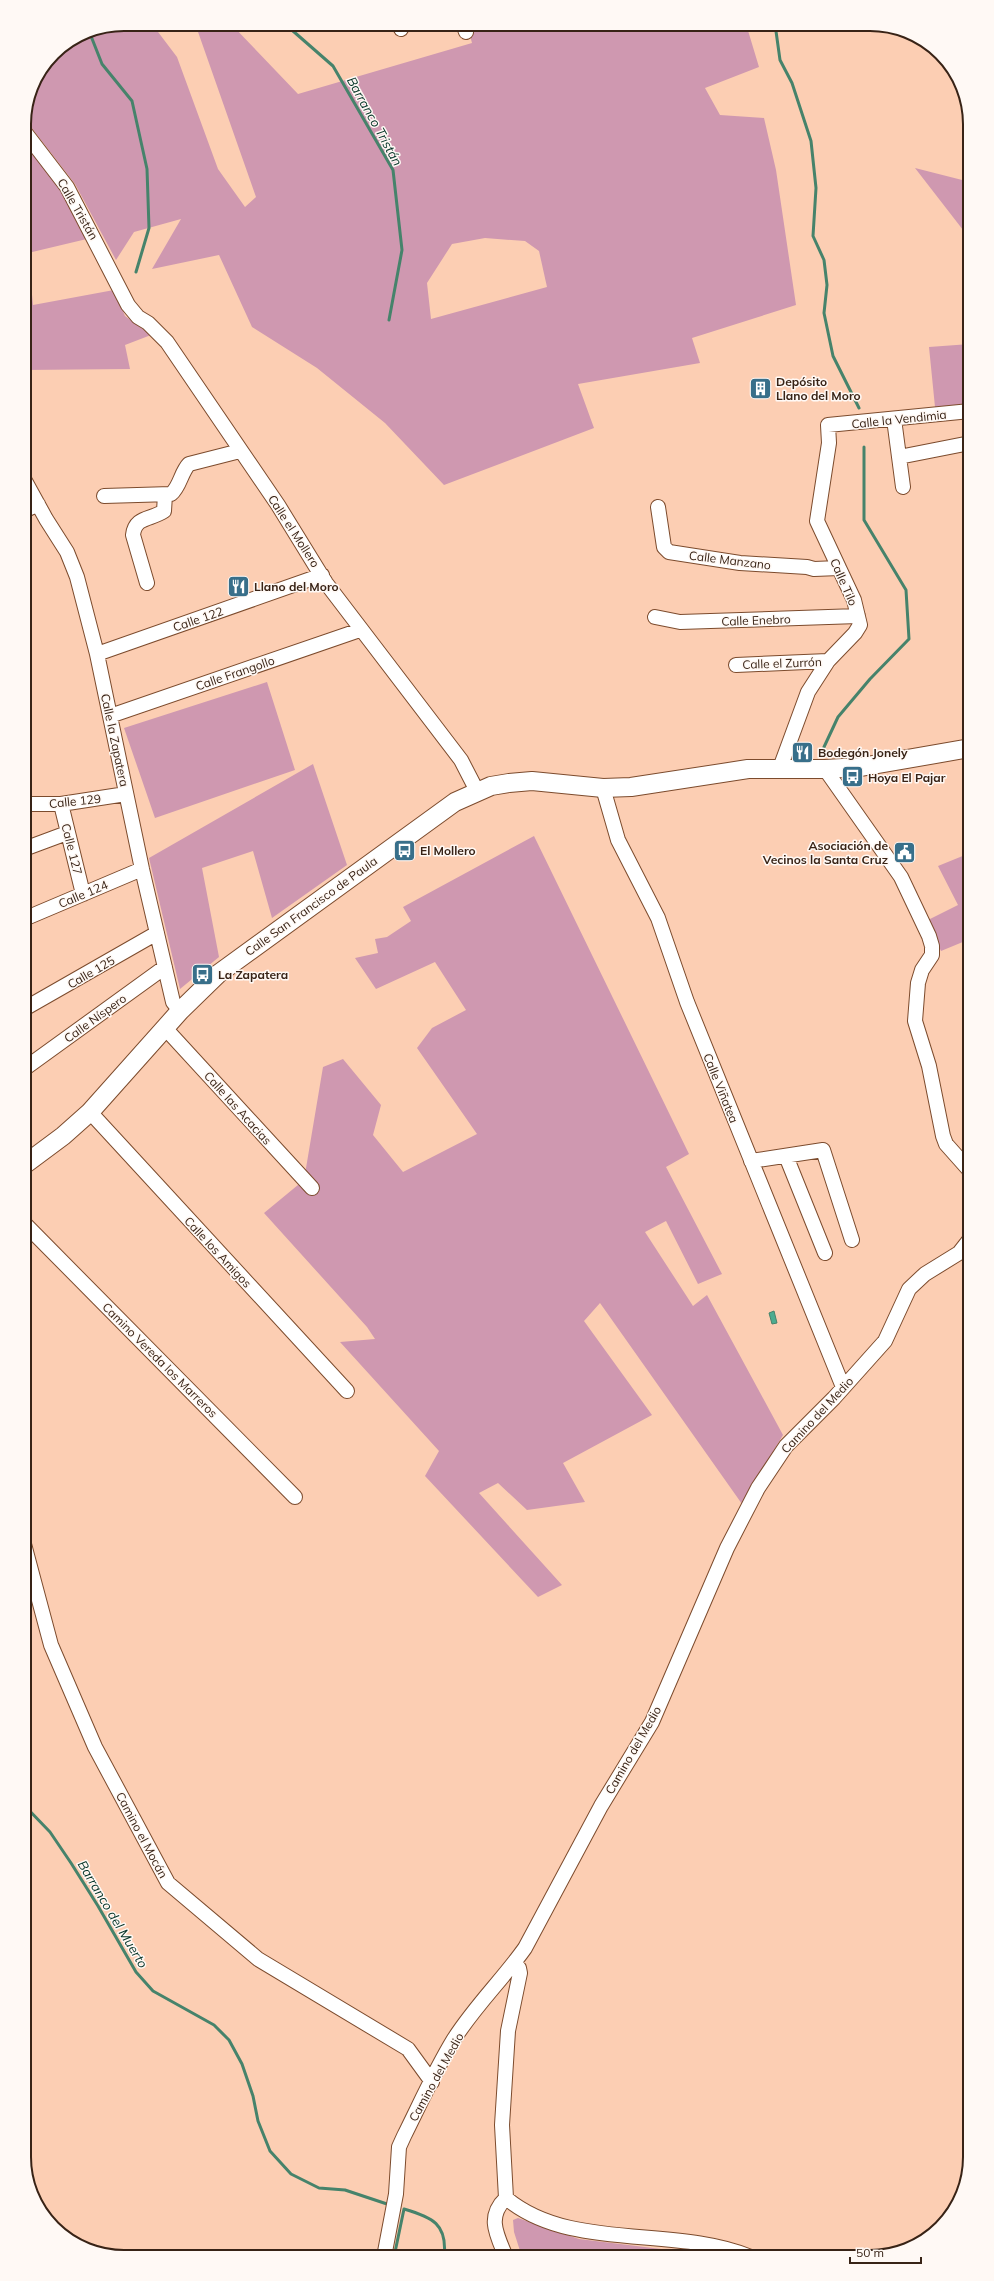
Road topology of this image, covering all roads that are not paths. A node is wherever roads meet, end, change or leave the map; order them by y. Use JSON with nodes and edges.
{"nodes":[{"id":1,"x":31,"y":140,"type":"edge"},
{"id":2,"x":122,"y":293,"type":"joint"},
{"id":3,"x":963,"y":412,"type":"edge"},
{"id":4,"x":894,"y":419,"type":"junction"},
{"id":5,"x":828,"y":425,"type":"joint"},
{"id":6,"x":963,"y":444,"type":"edge"},
{"id":7,"x":240,"y":452,"type":"junction"},
{"id":8,"x":899,"y":457,"type":"junction"},
{"id":9,"x":903,"y":487,"type":"dead end"},
{"id":10,"x":31,"y":492,"type":"edge"},
{"id":11,"x":165,"y":495,"type":"junction"},
{"id":12,"x":104,"y":496,"type":"dead end"},
{"id":13,"x":38,"y":504,"type":"junction"},
{"id":14,"x":658,"y":507,"type":"dead end"},
{"id":15,"x":31,"y":508,"type":"edge"},
{"id":16,"x":839,"y":568,"type":"junction"},
{"id":17,"x":322,"y":575,"type":"junction"},
{"id":18,"x":147,"y":583,"type":"dead end"},
{"id":19,"x":858,"y":616,"type":"junction"},
{"id":20,"x":655,"y":617,"type":"dead end"},
{"id":21,"x":360,"y":630,"type":"junction"},
{"id":22,"x":97,"y":654,"type":"junction"},
{"id":23,"x":828,"y":661,"type":"junction"},
{"id":24,"x":736,"y":665,"type":"dead end"},
{"id":25,"x":110,"y":716,"type":"junction"},
{"id":26,"x":963,"y":749,"type":"edge"},
{"id":27,"x":780,"y":768,"type":"junction"},
{"id":28,"x":825,"y":769,"type":"junction"},
{"id":29,"x":602,"y":788,"type":"junction"},
{"id":30,"x":477,"y":791,"type":"junction"},
{"id":31,"x":126,"y":794,"type":"junction"},
{"id":32,"x":31,"y":804,"type":"edge"},
{"id":33,"x":61,"y":804,"type":"junction"},
{"id":34,"x":67,"y":833,"type":"junction"},
{"id":35,"x":31,"y":846,"type":"edge"},
{"id":36,"x":142,"y":869,"type":"junction"},
{"id":37,"x":83,"y":894,"type":"junction"},
{"id":38,"x":31,"y":916,"type":"edge"},
{"id":39,"x":157,"y":933,"type":"junction"},
{"id":40,"x":165,"y":967,"type":"junction"},
{"id":41,"x":31,"y":1005,"type":"edge"},
{"id":42,"x":180,"y":1011,"type":"junction"},
{"id":43,"x":165,"y":1028,"type":"junction"},
{"id":44,"x":31,"y":1064,"type":"edge"},
{"id":45,"x":90,"y":1112,"type":"junction"},
{"id":46,"x":786,"y":1156,"type":"junction"},
{"id":47,"x":31,"y":1159,"type":"edge"},
{"id":48,"x":751,"y":1161,"type":"junction"},
{"id":49,"x":963,"y":1163,"type":"edge"},
{"id":50,"x":312,"y":1188,"type":"dead end"},
{"id":51,"x":31,"y":1229,"type":"edge"},
{"id":52,"x":852,"y":1240,"type":"dead end"},
{"id":53,"x":963,"y":1247,"type":"edge"},
{"id":54,"x":825,"y":1253,"type":"dead end"},
{"id":55,"x":843,"y":1387,"type":"junction"},
{"id":56,"x":347,"y":1391,"type":"dead end"},
{"id":57,"x":295,"y":1497,"type":"dead end"},
{"id":58,"x":31,"y":1570,"type":"edge"},
{"id":59,"x":515,"y":1962,"type":"junction"},
{"id":60,"x":432,"y":2082,"type":"junction"},
{"id":61,"x":506,"y":2198,"type":"junction"},
{"id":62,"x":385,"y":2250,"type":"edge"},
{"id":63,"x":503,"y":2250,"type":"edge"},
{"id":64,"x":729,"y":2250,"type":"edge"}],
"edges":[{"from":1,"to":2,"type":"street","name":"Calle Tristán"},
{"from":2,"to":7,"type":"street","name":"Calle el Mollero"},
{"from":3,"to":4,"type":"street","name":"Calle la Vendimia"},
{"from":4,"to":5,"type":"street","name":"Calle la Vendimia"},
{"from":4,"to":8,"type":"street"},
{"from":5,"to":16,"type":"street","name":"Calle Tilo"},
{"from":6,"to":8,"type":"street"},
{"from":7,"to":11,"type":"street"},
{"from":7,"to":17,"type":"street","name":"Calle el Mollero"},
{"from":8,"to":9,"type":"street"},
{"from":10,"to":13,"type":"street","name":"Calle la Zapatera"},
{"from":11,"to":12,"type":"street"},
{"from":11,"to":18,"type":"street"},
{"from":13,"to":15,"type":"street"},
{"from":13,"to":22,"type":"street","name":"Calle la Zapatera"},
{"from":14,"to":16,"type":"street","name":"Calle Manzano"},
{"from":16,"to":19,"type":"street","name":"Calle Tilo"},
{"from":17,"to":21,"type":"street","name":"Calle el Mollero"},
{"from":17,"to":22,"type":"street","name":"Calle 122"},
{"from":19,"to":20,"type":"street","name":"Calle Enebro"},
{"from":19,"to":23,"type":"street","name":"Calle Tilo"},
{"from":21,"to":25,"type":"street","name":"Calle Frangollo"},
{"from":21,"to":30,"type":"street","name":"Calle el Mollero"},
{"from":22,"to":25,"type":"street","name":"Calle la Zapatera"},
{"from":23,"to":24,"type":"street","name":"Calle el Zurrón"},
{"from":23,"to":27,"type":"street","name":"Calle Tilo"},
{"from":25,"to":31,"type":"street","name":"Calle la Zapatera"},
{"from":26,"to":28,"type":"main road","name":"Calle San Francisco de Paula"},
{"from":27,"to":28,"type":"main road","name":"Calle San Francisco de Paula"},
{"from":27,"to":29,"type":"main road","name":"Calle San Francisco de Paula"},
{"from":28,"to":49,"type":"street"},
{"from":29,"to":30,"type":"main road","name":"Calle San Francisco de Paula"},
{"from":29,"to":48,"type":"street","name":"Calle Viñatea"},
{"from":30,"to":42,"type":"main road","name":"Calle San Francisco de Paula"},
{"from":31,"to":33,"type":"street","name":"Calle 129"},
{"from":31,"to":36,"type":"street","name":"Calle la Zapatera"},
{"from":32,"to":33,"type":"street","name":"Calle 129"},
{"from":33,"to":34,"type":"street","name":"Calle 127"},
{"from":34,"to":35,"type":"street"},
{"from":34,"to":37,"type":"street","name":"Calle 127"},
{"from":36,"to":37,"type":"street","name":"Calle 124"},
{"from":36,"to":39,"type":"street","name":"Calle la Zapatera"},
{"from":37,"to":38,"type":"street","name":"Calle 124"},
{"from":39,"to":40,"type":"street","name":"Calle la Zapatera"},
{"from":39,"to":41,"type":"street","name":"Calle 125"},
{"from":40,"to":42,"type":"street","name":"Calle la Zapatera"},
{"from":40,"to":44,"type":"street","name":"Calle Níspero"},
{"from":42,"to":43,"type":"main road","name":"Calle San Francisco de Paula"},
{"from":43,"to":45,"type":"main road","name":"Calle San Francisco de Paula"},
{"from":43,"to":50,"type":"street","name":"Calle las Acacias"},
{"from":45,"to":47,"type":"main road","name":"Calle San Francisco de Paula"},
{"from":45,"to":56,"type":"street","name":"Calle los Amigos"},
{"from":46,"to":48,"type":"street"},
{"from":46,"to":52,"type":"street"},
{"from":46,"to":54,"type":"street"},
{"from":48,"to":55,"type":"street","name":"Calle Viñatea"},
{"from":51,"to":57,"type":"street","name":"Camino Vereda los Marreros"},
{"from":53,"to":55,"type":"street","name":"Camino del Medio"},
{"from":55,"to":59,"type":"street","name":"Camino del Medio"},
{"from":58,"to":60,"type":"street","name":"Camino el Mocán"},
{"from":59,"to":60,"type":"street","name":"Camino del Medio"},
{"from":59,"to":61,"type":"street"},
{"from":60,"to":62,"type":"street","name":"Camino del Medio"},
{"from":61,"to":63,"type":"street"},
{"from":61,"to":64,"type":"street"}]}
